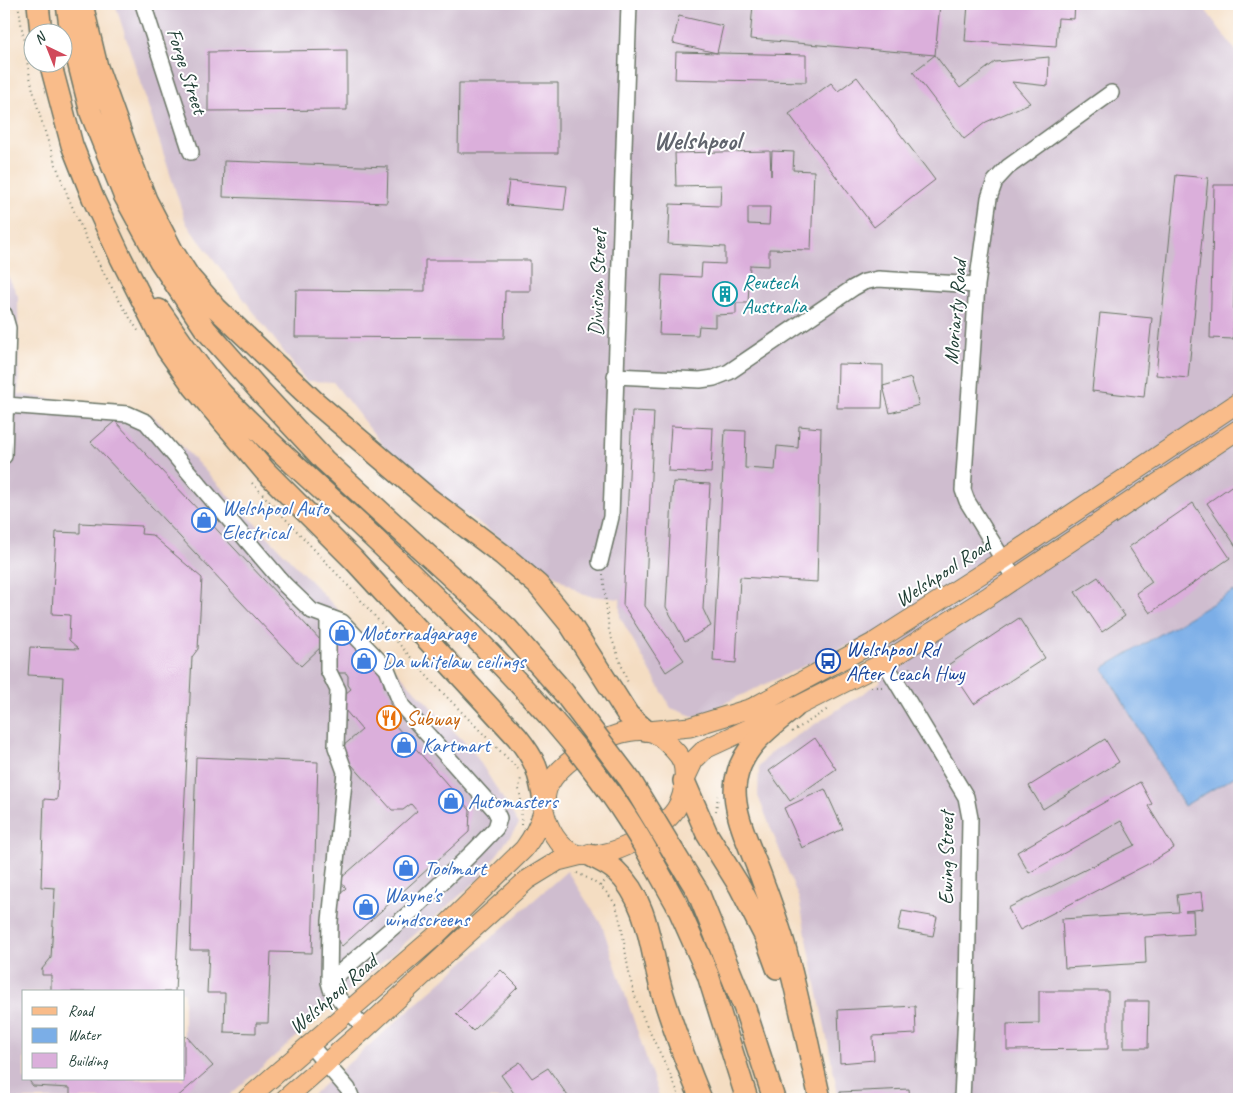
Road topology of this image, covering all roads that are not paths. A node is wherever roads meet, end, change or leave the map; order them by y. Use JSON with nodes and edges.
{"nodes":[{"id":1,"x":38,"y":4,"type":"edge"},
{"id":2,"x":67,"y":4,"type":"edge"},
{"id":3,"x":82,"y":4,"type":"edge"},
{"id":4,"x":143,"y":4,"type":"edge"},
{"id":5,"x":629,"y":4,"type":"edge"},
{"id":6,"x":39,"y":22,"type":"edge"},
{"id":7,"x":53,"y":72,"type":"edge"},
{"id":8,"x":1111,"y":93,"type":"dead end"},
{"id":9,"x":191,"y":152,"type":"dead end"},
{"id":10,"x":93,"y":198,"type":"junction"},
{"id":11,"x":978,"y":285,"type":"junction"},
{"id":12,"x":6,"y":321,"type":"edge"},
{"id":13,"x":615,"y":376,"type":"junction"},
{"id":14,"x":1239,"y":402,"type":"edge"},
{"id":15,"x":6,"y":405,"type":"junction"},
{"id":16,"x":1239,"y":429,"type":"edge"},
{"id":17,"x":4,"y":456,"type":"edge"},
{"id":18,"x":1003,"y":560,"type":"junction"},
{"id":19,"x":600,"y":562,"type":"road end"},
{"id":20,"x":1015,"y":579,"type":"junction"},
{"id":21,"x":989,"y":596,"type":"junction"},
{"id":22,"x":938,"y":602,"type":"junction"},
{"id":23,"x":328,"y":617,"type":"junction"},
{"id":24,"x":873,"y":643,"type":"junction"},
{"id":25,"x":885,"y":662,"type":"junction"},
{"id":26,"x":794,"y":708,"type":"junction"},
{"id":27,"x":647,"y":731,"type":"junction"},
{"id":28,"x":684,"y":780,"type":"junction"},
{"id":29,"x":544,"y":805,"type":"junction"},
{"id":30,"x":586,"y":855,"type":"junction"},
{"id":31,"x":329,"y":982,"type":"junction"},
{"id":32,"x":348,"y":1010,"type":"junction"},
{"id":33,"x":366,"y":1030,"type":"junction"},
{"id":34,"x":309,"y":1044,"type":"junction"},
{"id":35,"x":326,"y":1063,"type":"junction"},
{"id":36,"x":246,"y":1099,"type":"edge"},
{"id":37,"x":285,"y":1099,"type":"edge"},
{"id":38,"x":352,"y":1099,"type":"edge"},
{"id":39,"x":701,"y":1099,"type":"edge"},
{"id":40,"x":747,"y":1099,"type":"edge"},
{"id":41,"x":774,"y":1099,"type":"edge"},
{"id":42,"x":819,"y":1099,"type":"edge"},
{"id":43,"x":962,"y":1099,"type":"edge"}],
"edges":[{"from":1,"to":6,"type":"highway"},
{"from":2,"to":41,"type":"highway","bridge":true},
{"from":3,"to":27,"type":"highway"},
{"from":4,"to":9,"type":"street","name":"Forge Street"},
{"from":5,"to":13,"type":"street","name":"Division Street"},
{"from":7,"to":10,"type":"highway"},
{"from":8,"to":11,"type":"street","name":"Moriarty Road"},
{"from":10,"to":29,"type":"highway"},
{"from":10,"to":40,"type":"highway","bridge":true},
{"from":11,"to":13,"type":"street"},
{"from":11,"to":18,"type":"street","name":"Moriarty Road"},
{"from":12,"to":15,"type":"street"},
{"from":13,"to":19,"type":"street","name":"Division Street"},
{"from":14,"to":18,"type":"main road","name":"Welshpool Road"},
{"from":15,"to":17,"type":"street"},
{"from":15,"to":23,"type":"street"},
{"from":16,"to":20,"type":"main road","name":"Welshpool Road"},
{"from":18,"to":20,"type":"street","name":"Moriarty Road"},
{"from":18,"to":22,"type":"main road","name":"Welshpool Road"},
{"from":20,"to":21,"type":"main road","name":"Welshpool Road"},
{"from":21,"to":22,"type":"main road"},
{"from":21,"to":25,"type":"main road","name":"Welshpool Road"},
{"from":22,"to":24,"type":"main road","name":"Welshpool Road"},
{"from":23,"to":31,"type":"street"},
{"from":23,"to":31,"type":"street"},
{"from":24,"to":25,"type":"street","name":"Ewing Street"},
{"from":24,"to":27,"type":"main road","name":"Welshpool Road"},
{"from":25,"to":26,"type":"main road","name":"Welshpool Road"},
{"from":25,"to":43,"type":"street","name":"Ewing Street"},
{"from":26,"to":28,"type":"main road","name":"Welshpool Road"},
{"from":26,"to":42,"type":"highway"},
{"from":27,"to":28,"type":"main road"},
{"from":27,"to":29,"type":"main road"},
{"from":28,"to":30,"type":"main road"},
{"from":28,"to":42,"type":"highway"},
{"from":29,"to":30,"type":"main road"},
{"from":29,"to":32,"type":"main road","name":"Welshpool Road"},
{"from":30,"to":33,"type":"main road"},
{"from":30,"to":39,"type":"highway"},
{"from":31,"to":32,"type":"street"},
{"from":32,"to":33,"type":"street"},
{"from":32,"to":34,"type":"main road","name":"Welshpool Road"},
{"from":33,"to":35,"type":"main road"},
{"from":34,"to":35,"type":"street"},
{"from":34,"to":36,"type":"main road","name":"Welshpool Road"},
{"from":35,"to":37,"type":"main road"},
{"from":35,"to":38,"type":"street"}]}
